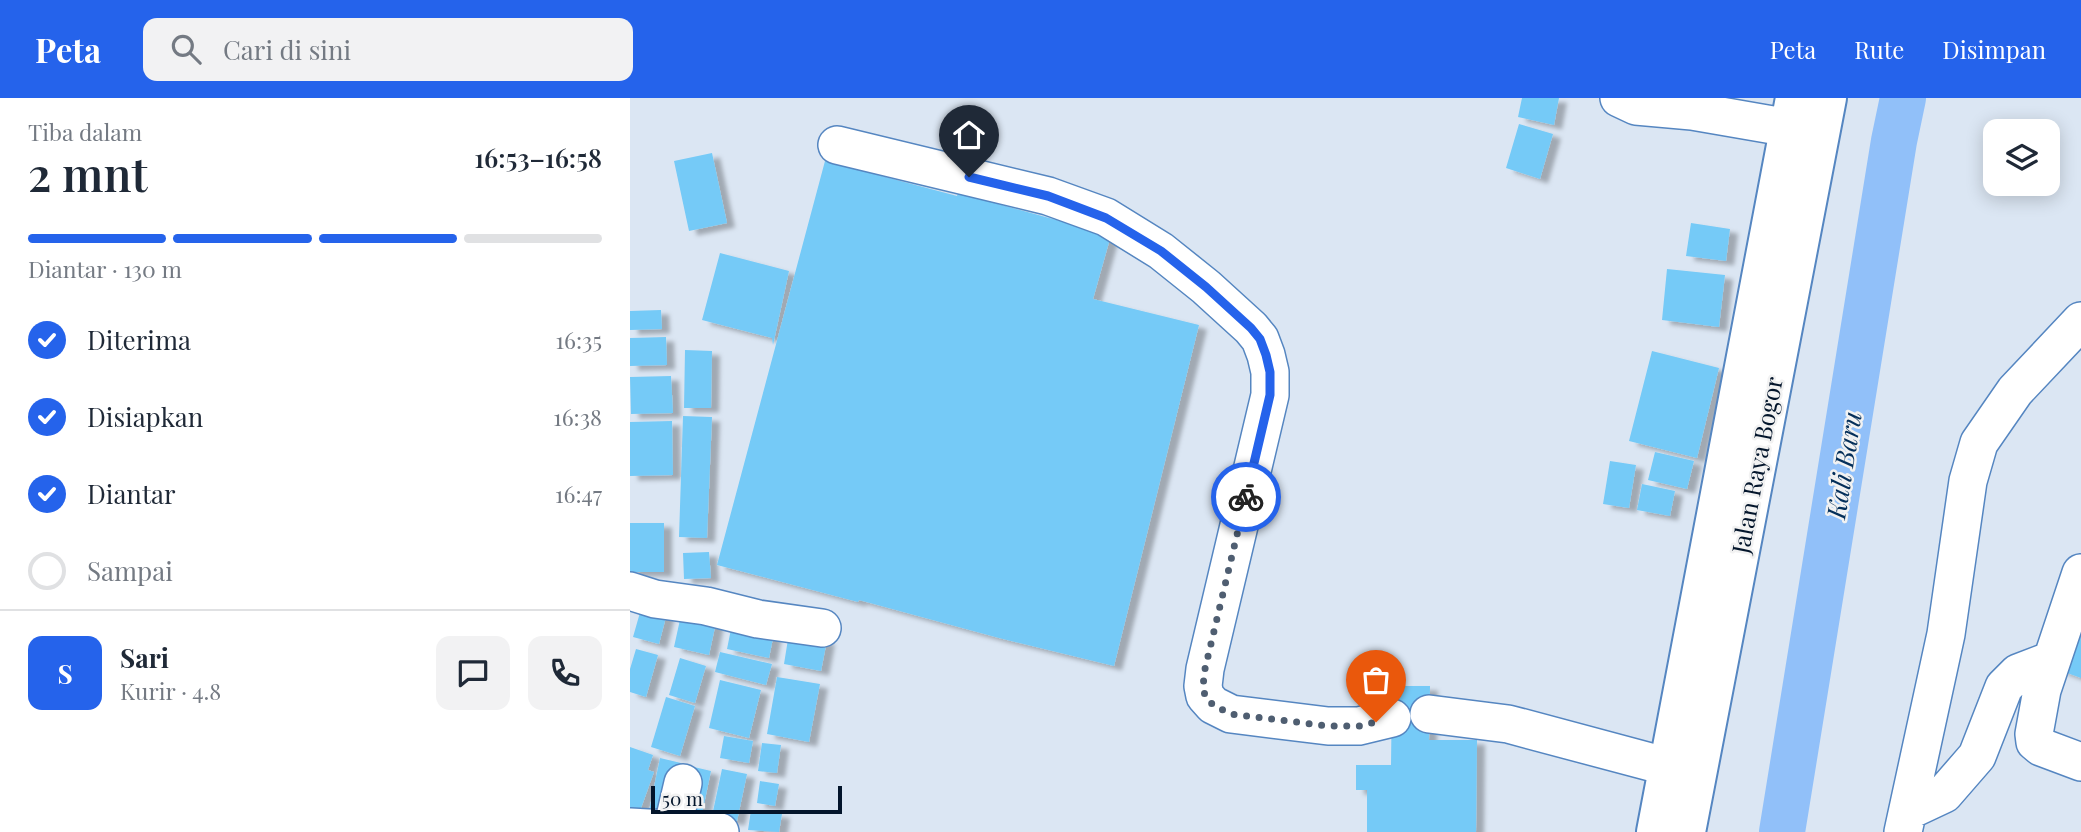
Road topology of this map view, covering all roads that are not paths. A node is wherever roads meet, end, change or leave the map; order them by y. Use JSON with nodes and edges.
{"nodes":[{"id":1,"x":1619,"y":98,"type":"edge"},
{"id":2,"x":1827,"y":98,"type":"edge"},
{"id":3,"x":1792,"y":113,"type":"edge"},
{"id":4,"x":838,"y":145,"type":"dead end"},
{"id":5,"x":2081,"y":321,"type":"edge"},
{"id":6,"x":2081,"y":573,"type":"edge"},
{"id":7,"x":630,"y":591,"type":"edge"},
{"id":8,"x":822,"y":628,"type":"dead end"},
{"id":9,"x":2052,"y":660,"type":"junction"},
{"id":10,"x":1429,"y":714,"type":"dead end"},
{"id":11,"x":1392,"y":718,"type":"dead end"},
{"id":12,"x":2081,"y":762,"type":"edge"},
{"id":13,"x":1669,"y":767,"type":"junction"},
{"id":14,"x":683,"y":783,"type":"dead end"},
{"id":15,"x":1907,"y":821,"type":"edge"},
{"id":16,"x":630,"y":827,"type":"edge"},
{"id":17,"x":672,"y":830,"type":"junction"},
{"id":18,"x":720,"y":832,"type":"edge"},
{"id":19,"x":1656,"y":832,"type":"edge"},
{"id":20,"x":1686,"y":832,"type":"edge"}],
"edges":[{"from":1,"to":3,"type":"street"},
{"from":2,"to":20,"type":"highway","name":"Jalan Raya Bogor"},
{"from":3,"to":13,"type":"highway","name":"Jalan Raya Bogor"},
{"from":4,"to":11,"type":"street"},
{"from":5,"to":15,"type":"street"},
{"from":6,"to":9,"type":"street"},
{"from":7,"to":8,"type":"street"},
{"from":9,"to":12,"type":"street"},
{"from":9,"to":15,"type":"street"},
{"from":10,"to":13,"type":"street"},
{"from":13,"to":19,"type":"highway","name":"Jalan Raya Bogor"},
{"from":14,"to":17,"type":"street"},
{"from":16,"to":17,"type":"street"},
{"from":17,"to":18,"type":"street"}]}
